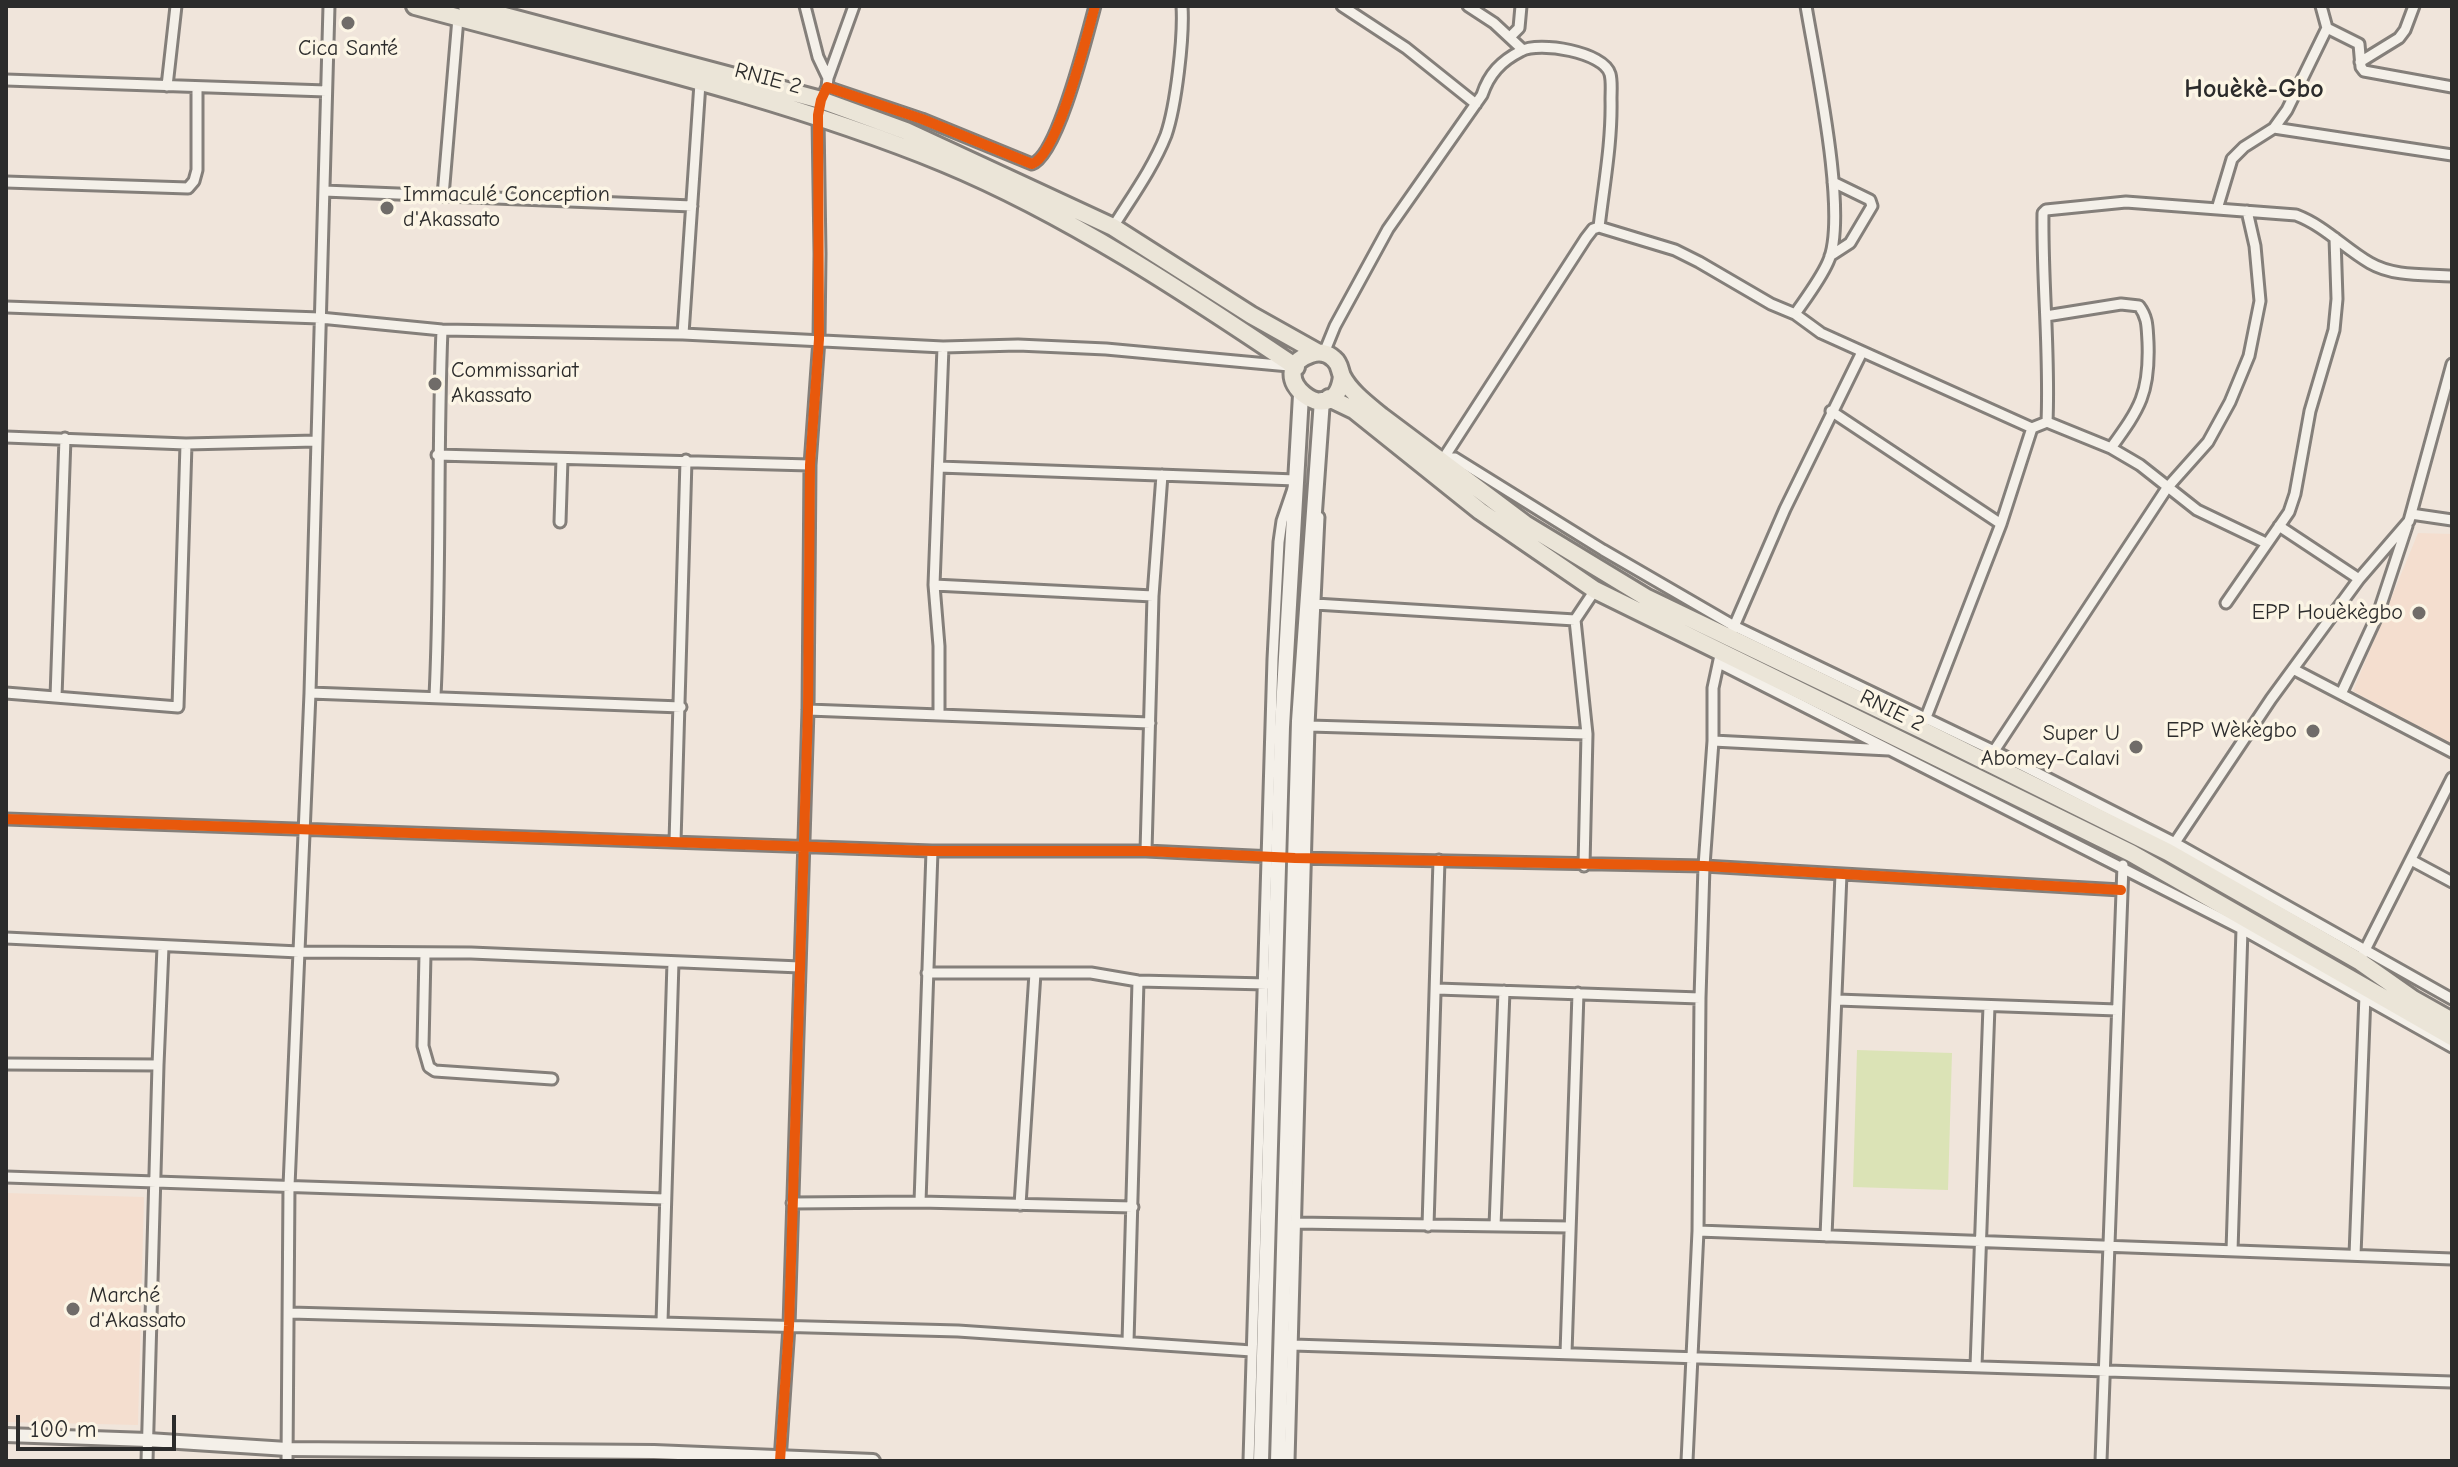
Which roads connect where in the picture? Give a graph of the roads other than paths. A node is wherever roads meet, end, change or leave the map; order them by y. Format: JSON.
{"nodes":[{"id":1,"x":176,"y":6,"type":"edge"},
{"id":2,"x":329,"y":6,"type":"edge"},
{"id":3,"x":415,"y":6,"type":"edge"},
{"id":4,"x":805,"y":6,"type":"edge"},
{"id":5,"x":854,"y":6,"type":"edge"},
{"id":6,"x":1095,"y":6,"type":"edge"},
{"id":7,"x":1182,"y":6,"type":"edge"},
{"id":8,"x":1342,"y":6,"type":"edge"},
{"id":9,"x":1468,"y":6,"type":"edge"},
{"id":10,"x":1521,"y":6,"type":"edge"},
{"id":11,"x":1806,"y":6,"type":"edge"},
{"id":12,"x":2321,"y":6,"type":"edge"},
{"id":13,"x":2414,"y":6,"type":"edge"},
{"id":14,"x":463,"y":12,"type":"edge"},
{"id":15,"x":2327,"y":28,"type":"junction"},
{"id":16,"x":1510,"y":37,"type":"junction"},
{"id":17,"x":1523,"y":50,"type":"junction"},
{"id":18,"x":2360,"y":62,"type":"junction"},
{"id":19,"x":6,"y":80,"type":"edge"},
{"id":20,"x":700,"y":83,"type":"junction"},
{"id":21,"x":167,"y":86,"type":"junction"},
{"id":22,"x":197,"y":87,"type":"junction"},
{"id":23,"x":2452,"y":87,"type":"edge"},
{"id":24,"x":326,"y":91,"type":"junction"},
{"id":25,"x":824,"y":95,"type":"junction"},
{"id":26,"x":1476,"y":104,"type":"junction"},
{"id":27,"x":2274,"y":128,"type":"junction"},
{"id":28,"x":2452,"y":155,"type":"edge"},
{"id":29,"x":6,"y":182,"type":"edge"},
{"id":30,"x":1833,"y":182,"type":"junction"},
{"id":31,"x":324,"y":191,"type":"junction"},
{"id":32,"x":443,"y":196,"type":"junction"},
{"id":33,"x":692,"y":206,"type":"junction"},
{"id":34,"x":2217,"y":209,"type":"junction"},
{"id":35,"x":2247,"y":211,"type":"junction"},
{"id":36,"x":1113,"y":227,"type":"junction"},
{"id":37,"x":1599,"y":227,"type":"junction"},
{"id":38,"x":2335,"y":238,"type":"junction"},
{"id":39,"x":1830,"y":256,"type":"junction"},
{"id":40,"x":2452,"y":276,"type":"edge"},
{"id":41,"x":6,"y":307,"type":"edge"},
{"id":42,"x":1795,"y":314,"type":"junction"},
{"id":43,"x":2046,"y":316,"type":"junction"},
{"id":44,"x":320,"y":318,"type":"junction"},
{"id":45,"x":442,"y":330,"type":"junction"},
{"id":46,"x":683,"y":334,"type":"junction"},
{"id":47,"x":819,"y":339,"type":"junction"},
{"id":48,"x":943,"y":347,"type":"junction"},
{"id":49,"x":1862,"y":352,"type":"junction"},
{"id":50,"x":1321,"y":353,"type":"junction"},
{"id":51,"x":2452,"y":364,"type":"edge"},
{"id":52,"x":1296,"y":367,"type":"junction"},
{"id":53,"x":1342,"y":376,"type":"junction"},
{"id":54,"x":1301,"y":395,"type":"junction"},
{"id":55,"x":1326,"y":399,"type":"junction"},
{"id":56,"x":1831,"y":411,"type":"junction"},
{"id":57,"x":2047,"y":422,"type":"junction"},
{"id":58,"x":2032,"y":428,"type":"junction"},
{"id":59,"x":6,"y":437,"type":"edge"},
{"id":60,"x":65,"y":438,"type":"junction"},
{"id":61,"x":316,"y":441,"type":"junction"},
{"id":62,"x":186,"y":444,"type":"junction"},
{"id":63,"x":2111,"y":448,"type":"junction"},
{"id":64,"x":437,"y":455,"type":"junction"},
{"id":65,"x":1441,"y":457,"type":"junction"},
{"id":66,"x":562,"y":459,"type":"junction"},
{"id":67,"x":686,"y":460,"type":"junction"},
{"id":68,"x":810,"y":465,"type":"junction"},
{"id":69,"x":939,"y":467,"type":"junction"},
{"id":70,"x":1162,"y":475,"type":"junction"},
{"id":71,"x":1296,"y":480,"type":"junction"},
{"id":72,"x":1315,"y":481,"type":"junction"},
{"id":73,"x":2167,"y":488,"type":"junction"},
{"id":74,"x":2410,"y":518,"type":"junction"},
{"id":75,"x":2452,"y":520,"type":"edge"},
{"id":76,"x":560,"y":522,"type":"dead end"},
{"id":77,"x":2001,"y":524,"type":"junction"},
{"id":78,"x":2279,"y":526,"type":"junction"},
{"id":79,"x":2266,"y":543,"type":"junction"},
{"id":80,"x":2359,"y":579,"type":"junction"},
{"id":81,"x":934,"y":585,"type":"junction"},
{"id":82,"x":1595,"y":590,"type":"junction"},
{"id":83,"x":1153,"y":596,"type":"junction"},
{"id":84,"x":2226,"y":603,"type":"dead end"},
{"id":85,"x":1315,"y":604,"type":"junction"},
{"id":86,"x":1575,"y":620,"type":"junction"},
{"id":87,"x":1726,"y":644,"type":"junction"},
{"id":88,"x":2293,"y":669,"type":"junction"},
{"id":89,"x":6,"y":693,"type":"edge"},
{"id":90,"x":310,"y":693,"type":"junction"},
{"id":91,"x":2341,"y":694,"type":"junction"},
{"id":92,"x":435,"y":696,"type":"junction"},
{"id":93,"x":56,"y":697,"type":"junction"},
{"id":94,"x":681,"y":707,"type":"junction"},
{"id":95,"x":808,"y":710,"type":"junction"},
{"id":96,"x":939,"y":713,"type":"junction"},
{"id":97,"x":1150,"y":723,"type":"junction"},
{"id":98,"x":1924,"y":724,"type":"junction"},
{"id":99,"x":1309,"y":726,"type":"junction"},
{"id":100,"x":1587,"y":734,"type":"junction"},
{"id":101,"x":1713,"y":741,"type":"junction"},
{"id":102,"x":1893,"y":750,"type":"junction"},
{"id":103,"x":1994,"y":751,"type":"junction"},
{"id":104,"x":2452,"y":752,"type":"edge"},
{"id":105,"x":2452,"y":778,"type":"edge"},
{"id":106,"x":6,"y":819,"type":"edge"},
{"id":107,"x":304,"y":829,"type":"junction"},
{"id":108,"x":675,"y":842,"type":"junction"},
{"id":109,"x":802,"y":847,"type":"junction"},
{"id":110,"x":2172,"y":848,"type":"junction"},
{"id":111,"x":932,"y":851,"type":"junction"},
{"id":112,"x":1146,"y":851,"type":"junction"},
{"id":113,"x":1274,"y":857,"type":"junction"},
{"id":114,"x":1300,"y":858,"type":"junction"},
{"id":115,"x":1439,"y":860,"type":"junction"},
{"id":116,"x":2126,"y":860,"type":"junction"},
{"id":117,"x":2411,"y":860,"type":"junction"},
{"id":118,"x":1584,"y":866,"type":"junction"},
{"id":119,"x":1704,"y":866,"type":"junction"},
{"id":120,"x":1841,"y":874,"type":"junction"},
{"id":121,"x":2452,"y":882,"type":"edge"},
{"id":122,"x":2121,"y":890,"type":"junction"},
{"id":123,"x":2242,"y":929,"type":"junction"},
{"id":124,"x":6,"y":938,"type":"edge"},
{"id":125,"x":163,"y":947,"type":"junction"},
{"id":126,"x":299,"y":952,"type":"junction"},
{"id":127,"x":425,"y":954,"type":"junction"},
{"id":128,"x":2362,"y":955,"type":"junction"},
{"id":129,"x":673,"y":962,"type":"junction"},
{"id":130,"x":800,"y":967,"type":"junction"},
{"id":131,"x":927,"y":973,"type":"junction"},
{"id":132,"x":1035,"y":973,"type":"junction"},
{"id":133,"x":1138,"y":981,"type":"junction"},
{"id":134,"x":1269,"y":984,"type":"junction"},
{"id":135,"x":1437,"y":989,"type":"junction"},
{"id":136,"x":1504,"y":991,"type":"junction"},
{"id":137,"x":1578,"y":993,"type":"junction"},
{"id":138,"x":2365,"y":994,"type":"junction"},
{"id":139,"x":1700,"y":998,"type":"junction"},
{"id":140,"x":2452,"y":999,"type":"edge"},
{"id":141,"x":1837,"y":1000,"type":"junction"},
{"id":142,"x":1989,"y":1006,"type":"junction"},
{"id":143,"x":2117,"y":1010,"type":"junction"},
{"id":144,"x":2452,"y":1021,"type":"edge"},
{"id":145,"x":2452,"y":1037,"type":"edge"},
{"id":146,"x":2452,"y":1047,"type":"edge"},
{"id":147,"x":6,"y":1064,"type":"edge"},
{"id":148,"x":158,"y":1065,"type":"junction"},
{"id":149,"x":552,"y":1079,"type":"dead end"},
{"id":150,"x":6,"y":1177,"type":"edge"},
{"id":151,"x":156,"y":1182,"type":"junction"},
{"id":152,"x":289,"y":1186,"type":"junction"},
{"id":153,"x":665,"y":1199,"type":"junction"},
{"id":154,"x":920,"y":1202,"type":"junction"},
{"id":155,"x":792,"y":1203,"type":"junction"},
{"id":156,"x":1020,"y":1205,"type":"junction"},
{"id":157,"x":1133,"y":1207,"type":"junction"},
{"id":158,"x":1295,"y":1223,"type":"junction"},
{"id":159,"x":1428,"y":1226,"type":"junction"},
{"id":160,"x":1495,"y":1226,"type":"junction"},
{"id":161,"x":1570,"y":1227,"type":"junction"},
{"id":162,"x":1698,"y":1231,"type":"junction"},
{"id":163,"x":1826,"y":1236,"type":"junction"},
{"id":164,"x":1981,"y":1243,"type":"junction"},
{"id":165,"x":2109,"y":1248,"type":"junction"},
{"id":166,"x":2232,"y":1251,"type":"junction"},
{"id":167,"x":2355,"y":1255,"type":"junction"},
{"id":168,"x":2452,"y":1259,"type":"edge"},
{"id":169,"x":290,"y":1313,"type":"junction"},
{"id":170,"x":662,"y":1322,"type":"junction"},
{"id":171,"x":789,"y":1326,"type":"junction"},
{"id":172,"x":1128,"y":1342,"type":"junction"},
{"id":173,"x":1293,"y":1345,"type":"junction"},
{"id":174,"x":1252,"y":1351,"type":"junction"},
{"id":175,"x":1566,"y":1353,"type":"junction"},
{"id":176,"x":1692,"y":1357,"type":"junction"},
{"id":177,"x":1976,"y":1366,"type":"junction"},
{"id":178,"x":2105,"y":1369,"type":"junction"},
{"id":179,"x":2452,"y":1382,"type":"edge"},
{"id":180,"x":6,"y":1435,"type":"edge"},
{"id":181,"x":148,"y":1440,"type":"junction"},
{"id":182,"x":287,"y":1455,"type":"edge"},
{"id":183,"x":446,"y":1455,"type":"edge"},
{"id":184,"x":501,"y":1456,"type":"edge"},
{"id":185,"x":654,"y":1457,"type":"edge"},
{"id":186,"x":780,"y":1459,"type":"edge"},
{"id":187,"x":147,"y":1461,"type":"edge"},
{"id":188,"x":873,"y":1461,"type":"edge"},
{"id":189,"x":1249,"y":1461,"type":"edge"},
{"id":190,"x":1261,"y":1461,"type":"edge"},
{"id":191,"x":1278,"y":1461,"type":"edge"},
{"id":192,"x":1289,"y":1461,"type":"edge"},
{"id":193,"x":1687,"y":1461,"type":"edge"},
{"id":194,"x":2101,"y":1461,"type":"edge"}],
"edges":[{"from":1,"to":21,"type":"street"},
{"from":2,"to":24,"type":"street"},
{"from":3,"to":14,"type":"highway","name":"RNIE 2","number":"RNIE 2"},
{"from":4,"to":25,"type":"street"},
{"from":5,"to":25,"type":"street"},
{"from":6,"to":25,"type":"street"},
{"from":7,"to":36,"type":"street"},
{"from":8,"to":26,"type":"street"},
{"from":9,"to":16,"type":"street"},
{"from":10,"to":16,"type":"street"},
{"from":11,"to":30,"type":"street"},
{"from":12,"to":15,"type":"street"},
{"from":13,"to":18,"type":"street"},
{"from":14,"to":20,"type":"highway","name":"RNIE 2","number":"RNIE 2"},
{"from":14,"to":25,"type":"highway","name":"RNIE 2","number":"RNIE 2"},
{"from":14,"to":32,"type":"street"},
{"from":15,"to":18,"type":"street"},
{"from":15,"to":27,"type":"street"},
{"from":16,"to":17,"type":"street"},
{"from":17,"to":26,"type":"street"},
{"from":17,"to":37,"type":"street"},
{"from":18,"to":23,"type":"street"},
{"from":19,"to":21,"type":"street"},
{"from":20,"to":25,"type":"highway","name":"RNIE 2","number":"RNIE 2"},
{"from":20,"to":33,"type":"street"},
{"from":21,"to":22,"type":"street"},
{"from":22,"to":24,"type":"street"},
{"from":22,"to":29,"type":"street"},
{"from":24,"to":31,"type":"street"},
{"from":25,"to":36,"type":"highway","name":"RNIE 2","number":"RNIE 2"},
{"from":25,"to":47,"type":"street"},
{"from":25,"to":52,"type":"highway","name":"RNIE 2","number":"RNIE 2"},
{"from":26,"to":50,"type":"street"},
{"from":27,"to":28,"type":"street"},
{"from":27,"to":34,"type":"street"},
{"from":30,"to":39,"type":"street"},
{"from":30,"to":39,"type":"street"},
{"from":31,"to":32,"type":"street"},
{"from":31,"to":44,"type":"street"},
{"from":32,"to":33,"type":"street"},
{"from":33,"to":46,"type":"street"},
{"from":34,"to":35,"type":"street"},
{"from":34,"to":43,"type":"street"},
{"from":35,"to":38,"type":"street"},
{"from":35,"to":73,"type":"street"},
{"from":36,"to":50,"type":"highway","name":"RNIE 2","number":"RNIE 2"},
{"from":37,"to":42,"type":"street"},
{"from":37,"to":65,"type":"street"},
{"from":38,"to":40,"type":"street"},
{"from":38,"to":78,"type":"street"},
{"from":39,"to":42,"type":"street"},
{"from":41,"to":44,"type":"street"},
{"from":42,"to":49,"type":"street"},
{"from":43,"to":57,"type":"street"},
{"from":43,"to":63,"type":"street"},
{"from":44,"to":45,"type":"street"},
{"from":44,"to":61,"type":"street"},
{"from":45,"to":46,"type":"street"},
{"from":45,"to":64,"type":"street"},
{"from":46,"to":47,"type":"street"},
{"from":47,"to":48,"type":"street"},
{"from":47,"to":68,"type":"street"},
{"from":48,"to":52,"type":"street"},
{"from":48,"to":69,"type":"street"},
{"from":49,"to":56,"type":"street"},
{"from":49,"to":58,"type":"street"},
{"from":50,"to":52,"type":"highway"},
{"from":50,"to":53,"type":"highway","name":"RNIE 2","number":"RNIE 2"},
{"from":51,"to":74,"type":"street"},
{"from":52,"to":54,"type":"highway"},
{"from":53,"to":55,"type":"highway"},
{"from":53,"to":65,"type":"highway","name":"RNIE 2","number":"RNIE 2"},
{"from":54,"to":55,"type":"highway","name":"RNIE 2","number":"RNIE 2"},
{"from":54,"to":71,"type":"main road"},
{"from":55,"to":72,"type":"main road"},
{"from":55,"to":82,"type":"highway","name":"RNIE 2","number":"RNIE 2"},
{"from":56,"to":77,"type":"street"},
{"from":56,"to":87,"type":"street"},
{"from":57,"to":58,"type":"street"},
{"from":57,"to":63,"type":"street"},
{"from":58,"to":77,"type":"street"},
{"from":59,"to":60,"type":"street"},
{"from":60,"to":62,"type":"street"},
{"from":60,"to":93,"type":"street"},
{"from":61,"to":62,"type":"street"},
{"from":61,"to":90,"type":"street"},
{"from":62,"to":93,"type":"street"},
{"from":63,"to":73,"type":"street"},
{"from":64,"to":66,"type":"street"},
{"from":64,"to":92,"type":"street"},
{"from":65,"to":87,"type":"highway","name":"RNIE 2","number":"RNIE 2"},
{"from":66,"to":67,"type":"street"},
{"from":66,"to":76,"type":"street"},
{"from":67,"to":68,"type":"street"},
{"from":67,"to":94,"type":"street"},
{"from":68,"to":95,"type":"street"},
{"from":69,"to":70,"type":"street"},
{"from":69,"to":81,"type":"street"},
{"from":70,"to":71,"type":"street"},
{"from":70,"to":83,"type":"street"},
{"from":71,"to":113,"type":"main road"},
{"from":72,"to":85,"type":"street"},
{"from":72,"to":114,"type":"main road"},
{"from":73,"to":79,"type":"street"},
{"from":73,"to":103,"type":"street"},
{"from":74,"to":75,"type":"street"},
{"from":74,"to":80,"type":"street"},
{"from":74,"to":91,"type":"street"},
{"from":77,"to":98,"type":"street"},
{"from":78,"to":79,"type":"street"},
{"from":78,"to":80,"type":"street"},
{"from":79,"to":84,"type":"street"},
{"from":80,"to":88,"type":"street"},
{"from":81,"to":83,"type":"street"},
{"from":81,"to":96,"type":"street"},
{"from":82,"to":86,"type":"street"},
{"from":82,"to":87,"type":"highway","name":"RNIE 2","number":"RNIE 2"},
{"from":83,"to":97,"type":"street"},
{"from":85,"to":86,"type":"street"},
{"from":85,"to":99,"type":"street"},
{"from":86,"to":100,"type":"street"},
{"from":87,"to":98,"type":"highway","name":"RNIE 2","number":"RNIE 2"},
{"from":87,"to":101,"type":"street"},
{"from":87,"to":102,"type":"street"},
{"from":87,"to":116,"type":"highway","name":"RNIE 2","number":"RNIE 2"},
{"from":88,"to":91,"type":"street"},
{"from":88,"to":110,"type":"street"},
{"from":89,"to":93,"type":"street"},
{"from":90,"to":92,"type":"street"},
{"from":90,"to":107,"type":"street"},
{"from":91,"to":104,"type":"street"},
{"from":92,"to":94,"type":"street"},
{"from":94,"to":108,"type":"street"},
{"from":95,"to":96,"type":"street"},
{"from":95,"to":109,"type":"street"},
{"from":96,"to":97,"type":"street"},
{"from":97,"to":112,"type":"street"},
{"from":98,"to":103,"type":"street"},
{"from":98,"to":110,"type":"highway","name":"RNIE 2","number":"RNIE 2"},
{"from":99,"to":100,"type":"street"},
{"from":99,"to":114,"type":"street"},
{"from":100,"to":118,"type":"street"},
{"from":101,"to":102,"type":"street"},
{"from":101,"to":119,"type":"street"},
{"from":102,"to":116,"type":"street"},
{"from":103,"to":110,"type":"street"},
{"from":105,"to":117,"type":"street"},
{"from":106,"to":107,"type":"street"},
{"from":107,"to":108,"type":"street"},
{"from":107,"to":126,"type":"street"},
{"from":108,"to":109,"type":"street"},
{"from":109,"to":111,"type":"street"},
{"from":109,"to":130,"type":"street"},
{"from":110,"to":128,"type":"highway","name":"RNIE 2","number":"RNIE 2"},
{"from":111,"to":112,"type":"street"},
{"from":111,"to":131,"type":"street"},
{"from":112,"to":113,"type":"street"},
{"from":113,"to":114,"type":"street"},
{"from":113,"to":134,"type":"main road"},
{"from":114,"to":115,"type":"street"},
{"from":114,"to":158,"type":"street"},
{"from":114,"to":191,"type":"main road"},
{"from":115,"to":118,"type":"street"},
{"from":115,"to":135,"type":"street"},
{"from":116,"to":122,"type":"street"},
{"from":116,"to":123,"type":"street"},
{"from":116,"to":138,"type":"highway","name":"RNIE 2","number":"RNIE 2"},
{"from":117,"to":121,"type":"street"},
{"from":117,"to":128,"type":"street"},
{"from":118,"to":119,"type":"street"},
{"from":119,"to":120,"type":"street"},
{"from":119,"to":139,"type":"street"},
{"from":120,"to":122,"type":"street"},
{"from":120,"to":141,"type":"street"},
{"from":122,"to":143,"type":"street"},
{"from":123,"to":138,"type":"street"},
{"from":123,"to":166,"type":"street"},
{"from":124,"to":125,"type":"street"},
{"from":125,"to":126,"type":"street"},
{"from":125,"to":148,"type":"street"},
{"from":126,"to":127,"type":"street"},
{"from":126,"to":152,"type":"street"},
{"from":127,"to":129,"type":"street"},
{"from":127,"to":149,"type":"street"},
{"from":128,"to":140,"type":"street"},
{"from":128,"to":144,"type":"highway","name":"RNIE 2","number":"RNIE 2"},
{"from":129,"to":130,"type":"street"},
{"from":129,"to":153,"type":"street"},
{"from":130,"to":155,"type":"street"},
{"from":131,"to":132,"type":"street"},
{"from":131,"to":154,"type":"street"},
{"from":132,"to":133,"type":"street"},
{"from":132,"to":156,"type":"street"},
{"from":133,"to":134,"type":"street"},
{"from":133,"to":157,"type":"street"},
{"from":134,"to":174,"type":"street"},
{"from":134,"to":190,"type":"main road"},
{"from":135,"to":136,"type":"street"},
{"from":135,"to":159,"type":"street"},
{"from":136,"to":137,"type":"street"},
{"from":136,"to":160,"type":"street"},
{"from":137,"to":139,"type":"street"},
{"from":137,"to":161,"type":"street"},
{"from":138,"to":145,"type":"highway","name":"RNIE 2","number":"RNIE 2"},
{"from":138,"to":146,"type":"street"},
{"from":138,"to":167,"type":"street"},
{"from":139,"to":162,"type":"street"},
{"from":141,"to":142,"type":"street"},
{"from":141,"to":163,"type":"street"},
{"from":142,"to":143,"type":"street"},
{"from":142,"to":164,"type":"street"},
{"from":143,"to":165,"type":"street"},
{"from":147,"to":148,"type":"street"},
{"from":148,"to":151,"type":"street"},
{"from":150,"to":151,"type":"street"},
{"from":151,"to":152,"type":"street"},
{"from":151,"to":181,"type":"street"},
{"from":152,"to":153,"type":"street"},
{"from":152,"to":169,"type":"street"},
{"from":153,"to":170,"type":"street"},
{"from":154,"to":155,"type":"street"},
{"from":154,"to":156,"type":"street"},
{"from":155,"to":171,"type":"street"},
{"from":156,"to":157,"type":"street"},
{"from":157,"to":172,"type":"street"},
{"from":158,"to":159,"type":"street"},
{"from":158,"to":173,"type":"street"},
{"from":159,"to":160,"type":"street"},
{"from":160,"to":161,"type":"street"},
{"from":161,"to":175,"type":"street"},
{"from":162,"to":163,"type":"street"},
{"from":162,"to":176,"type":"street"},
{"from":163,"to":164,"type":"street"},
{"from":164,"to":165,"type":"street"},
{"from":164,"to":177,"type":"street"},
{"from":165,"to":166,"type":"street"},
{"from":165,"to":178,"type":"street"},
{"from":166,"to":167,"type":"street"},
{"from":167,"to":168,"type":"street"},
{"from":169,"to":170,"type":"street"},
{"from":169,"to":182,"type":"street"},
{"from":170,"to":171,"type":"street"},
{"from":171,"to":172,"type":"street"},
{"from":171,"to":186,"type":"street"},
{"from":172,"to":174,"type":"street"},
{"from":173,"to":175,"type":"street"},
{"from":173,"to":192,"type":"street"},
{"from":174,"to":189,"type":"street"},
{"from":175,"to":176,"type":"street"},
{"from":176,"to":177,"type":"street"},
{"from":176,"to":193,"type":"street"},
{"from":177,"to":178,"type":"street"},
{"from":178,"to":179,"type":"street"},
{"from":178,"to":194,"type":"street"},
{"from":180,"to":181,"type":"street"},
{"from":181,"to":182,"type":"street"},
{"from":181,"to":187,"type":"street"},
{"from":182,"to":183,"type":"street"},
{"from":183,"to":184,"type":"street"},
{"from":184,"to":185,"type":"street"},
{"from":185,"to":186,"type":"street"},
{"from":186,"to":188,"type":"street"}]}
